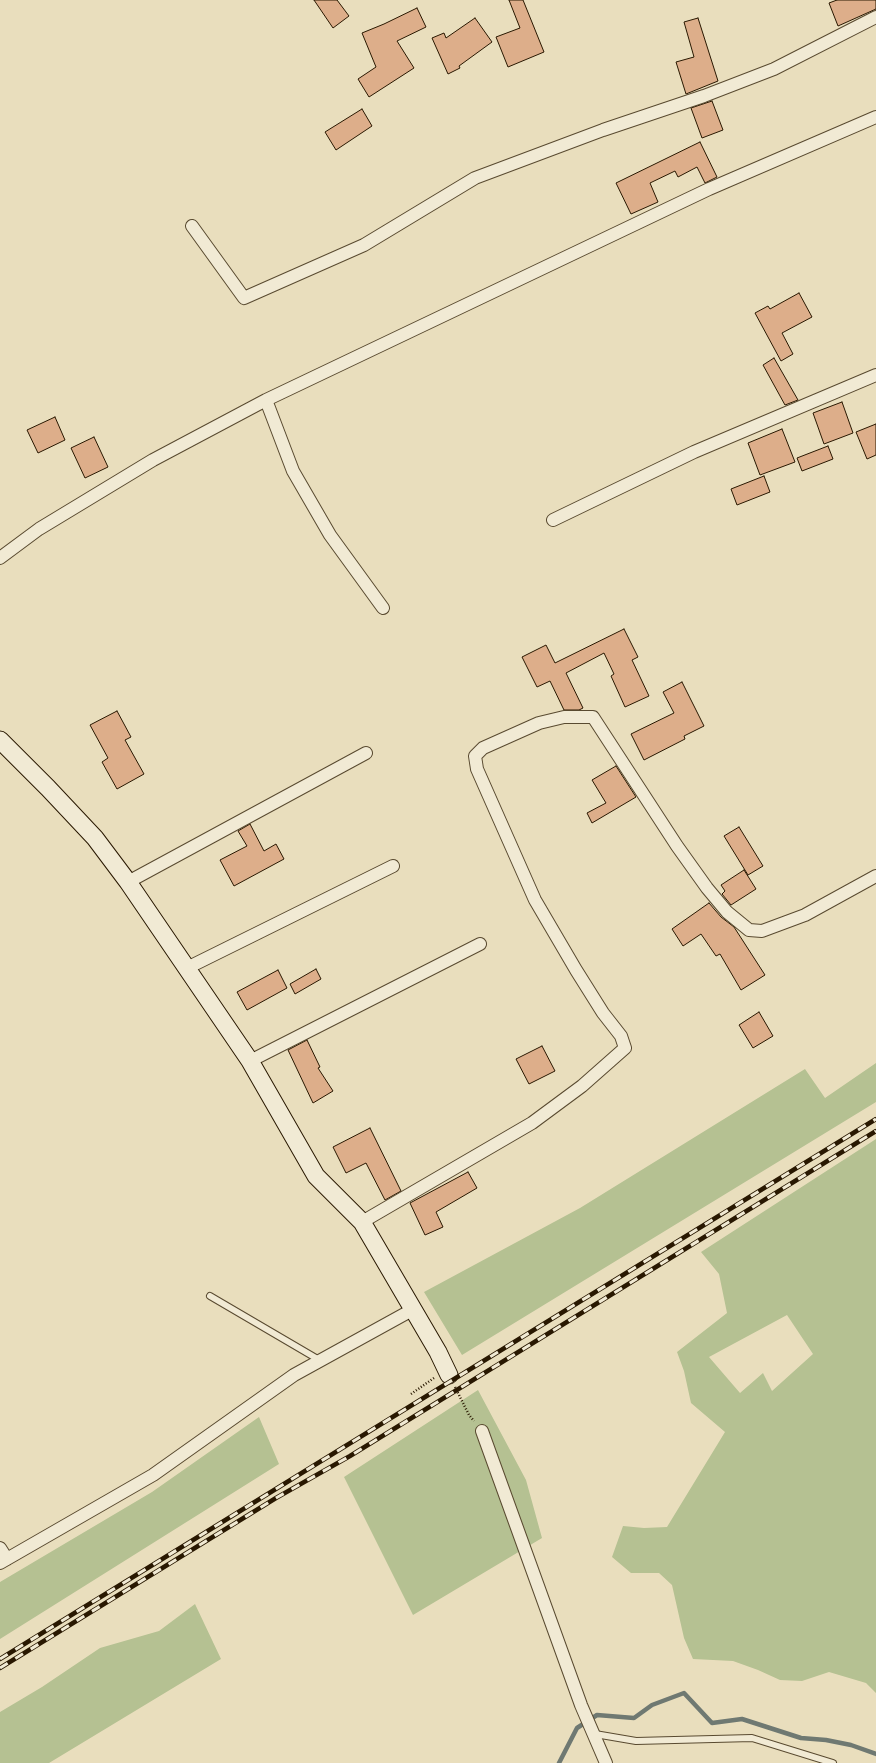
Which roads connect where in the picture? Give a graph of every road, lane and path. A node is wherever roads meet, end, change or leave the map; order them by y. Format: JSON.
{"nodes":[{"id":1,"x":876,"y":17,"type":"edge"},
{"id":2,"x":876,"y":117,"type":"edge"},
{"id":3,"x":192,"y":226,"type":"dead end"},
{"id":4,"x":876,"y":375,"type":"edge"},
{"id":5,"x":266,"y":400,"type":"junction"},
{"id":6,"x":553,"y":520,"type":"dead end"},
{"id":7,"x":0,"y":558,"type":"edge"},
{"id":8,"x":383,"y":608,"type":"dead end"},
{"id":9,"x":0,"y":740,"type":"edge"},
{"id":10,"x":366,"y":752,"type":"dead end"},
{"id":11,"x":393,"y":866,"type":"dead end"},
{"id":12,"x":876,"y":876,"type":"edge"},
{"id":13,"x":128,"y":882,"type":"junction"},
{"id":14,"x":480,"y":944,"type":"dead end"},
{"id":15,"x":187,"y":968,"type":"junction"},
{"id":16,"x":250,"y":1061,"type":"junction"},
{"id":17,"x":362,"y":1222,"type":"junction"},
{"id":18,"x":210,"y":1296,"type":"dead end"},
{"id":19,"x":412,"y":1310,"type":"junction"},
{"id":20,"x":320,"y":1361,"type":"junction"},
{"id":21,"x":449,"y":1375,"type":"dead end"},
{"id":22,"x":419,"y":1388,"type":"dead end"},
{"id":23,"x":410,"y":1394,"type":"dead end"},
{"id":24,"x":460,"y":1396,"type":"dead end"},
{"id":25,"x":482,"y":1431,"type":"joint"},
{"id":26,"x":0,"y":1548,"type":"edge"},
{"id":27,"x":4,"y":1561,"type":"edge"},
{"id":28,"x":595,"y":1734,"type":"junction"},
{"id":29,"x":602,"y":1761,"type":"edge"},
{"id":30,"x":833,"y":1763,"type":"edge"}],
"edges":[{"from":1,"to":3,"type":"street"},
{"from":2,"to":5,"type":"street"},
{"from":4,"to":6,"type":"street"},
{"from":5,"to":7,"type":"street"},
{"from":5,"to":8,"type":"street"},
{"from":9,"to":13,"type":"street"},
{"from":10,"to":13,"type":"street"},
{"from":11,"to":15,"type":"street"},
{"from":12,"to":17,"type":"street"},
{"from":13,"to":15,"type":"street"},
{"from":14,"to":16,"type":"street"},
{"from":15,"to":16,"type":"street"},
{"from":16,"to":17,"type":"street"},
{"from":17,"to":19,"type":"street"},
{"from":18,"to":20,"type":"lane"},
{"from":19,"to":20,"type":"street"},
{"from":19,"to":21,"type":"street"},
{"from":20,"to":27,"type":"street"},
{"from":22,"to":23,"type":"path"},
{"from":24,"to":25,"type":"path"},
{"from":25,"to":28,"type":"street"},
{"from":26,"to":27,"type":"street"},
{"from":28,"to":29,"type":"street"},
{"from":28,"to":30,"type":"lane"}]}
